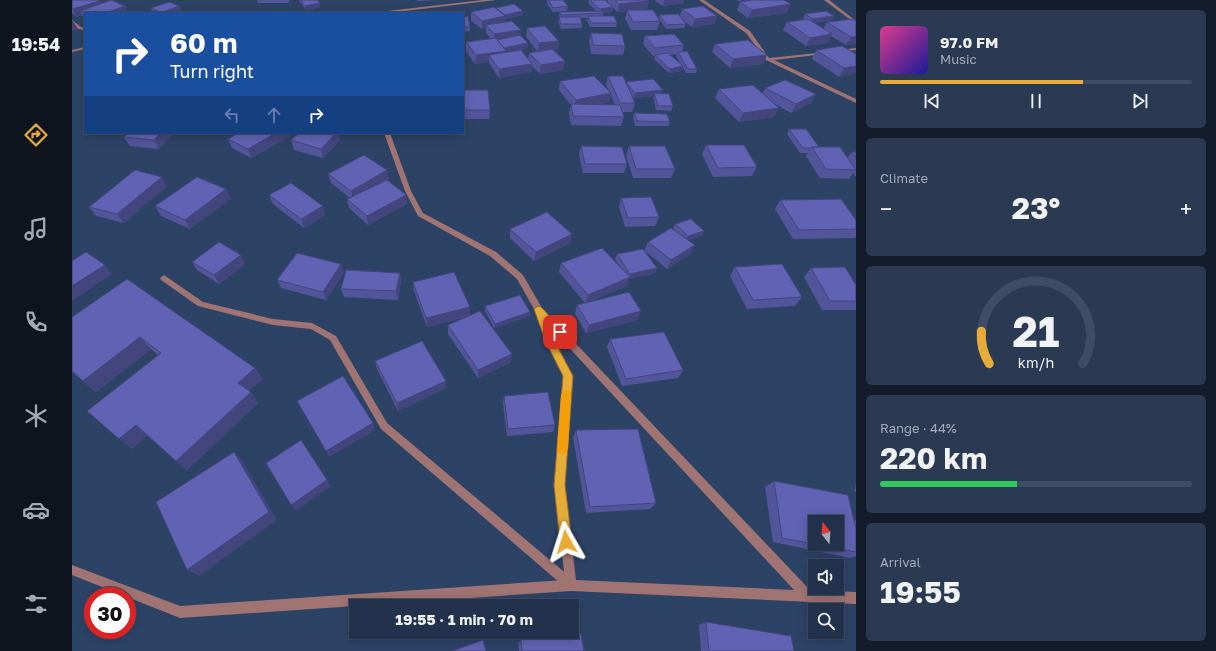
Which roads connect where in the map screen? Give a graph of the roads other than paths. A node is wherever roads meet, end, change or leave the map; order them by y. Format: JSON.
{"nodes":[{"id":1,"x":494,"y":0,"type":"edge"},
{"id":2,"x":701,"y":0,"type":"edge"},
{"id":3,"x":826,"y":0,"type":"edge"},
{"id":4,"x":387,"y":12,"type":"edge"},
{"id":5,"x":72,"y":21,"type":"edge"},
{"id":6,"x":856,"y":23,"type":"edge"},
{"id":7,"x":84,"y":29,"type":"edge"},
{"id":8,"x":84,"y":48,"type":"edge"},
{"id":9,"x":856,"y":49,"type":"edge"},
{"id":10,"x":72,"y":51,"type":"edge"},
{"id":11,"x":768,"y":59,"type":"junction"},
{"id":12,"x":856,"y":101,"type":"edge"},
{"id":13,"x":387,"y":134,"type":"edge"},
{"id":14,"x":164,"y":278,"type":"dead end"},
{"id":15,"x":538,"y":309,"type":"junction"},
{"id":16,"x":72,"y":570,"type":"edge"},
{"id":17,"x":571,"y":585,"type":"junction"},
{"id":18,"x":808,"y":596,"type":"junction"},
{"id":19,"x":856,"y":598,"type":"edge"}],
"edges":[{"from":1,"to":4,"type":"street"},
{"from":2,"to":11,"type":"street"},
{"from":3,"to":6,"type":"street"},
{"from":5,"to":7,"type":"street"},
{"from":8,"to":10,"type":"street"},
{"from":9,"to":11,"type":"street"},
{"from":11,"to":12,"type":"street"},
{"from":13,"to":15,"type":"street"},
{"from":14,"to":17,"type":"street"},
{"from":15,"to":17,"type":"street"},
{"from":15,"to":18,"type":"street"},
{"from":16,"to":17,"type":"street"},
{"from":17,"to":18,"type":"street"},
{"from":18,"to":19,"type":"street"}]}
